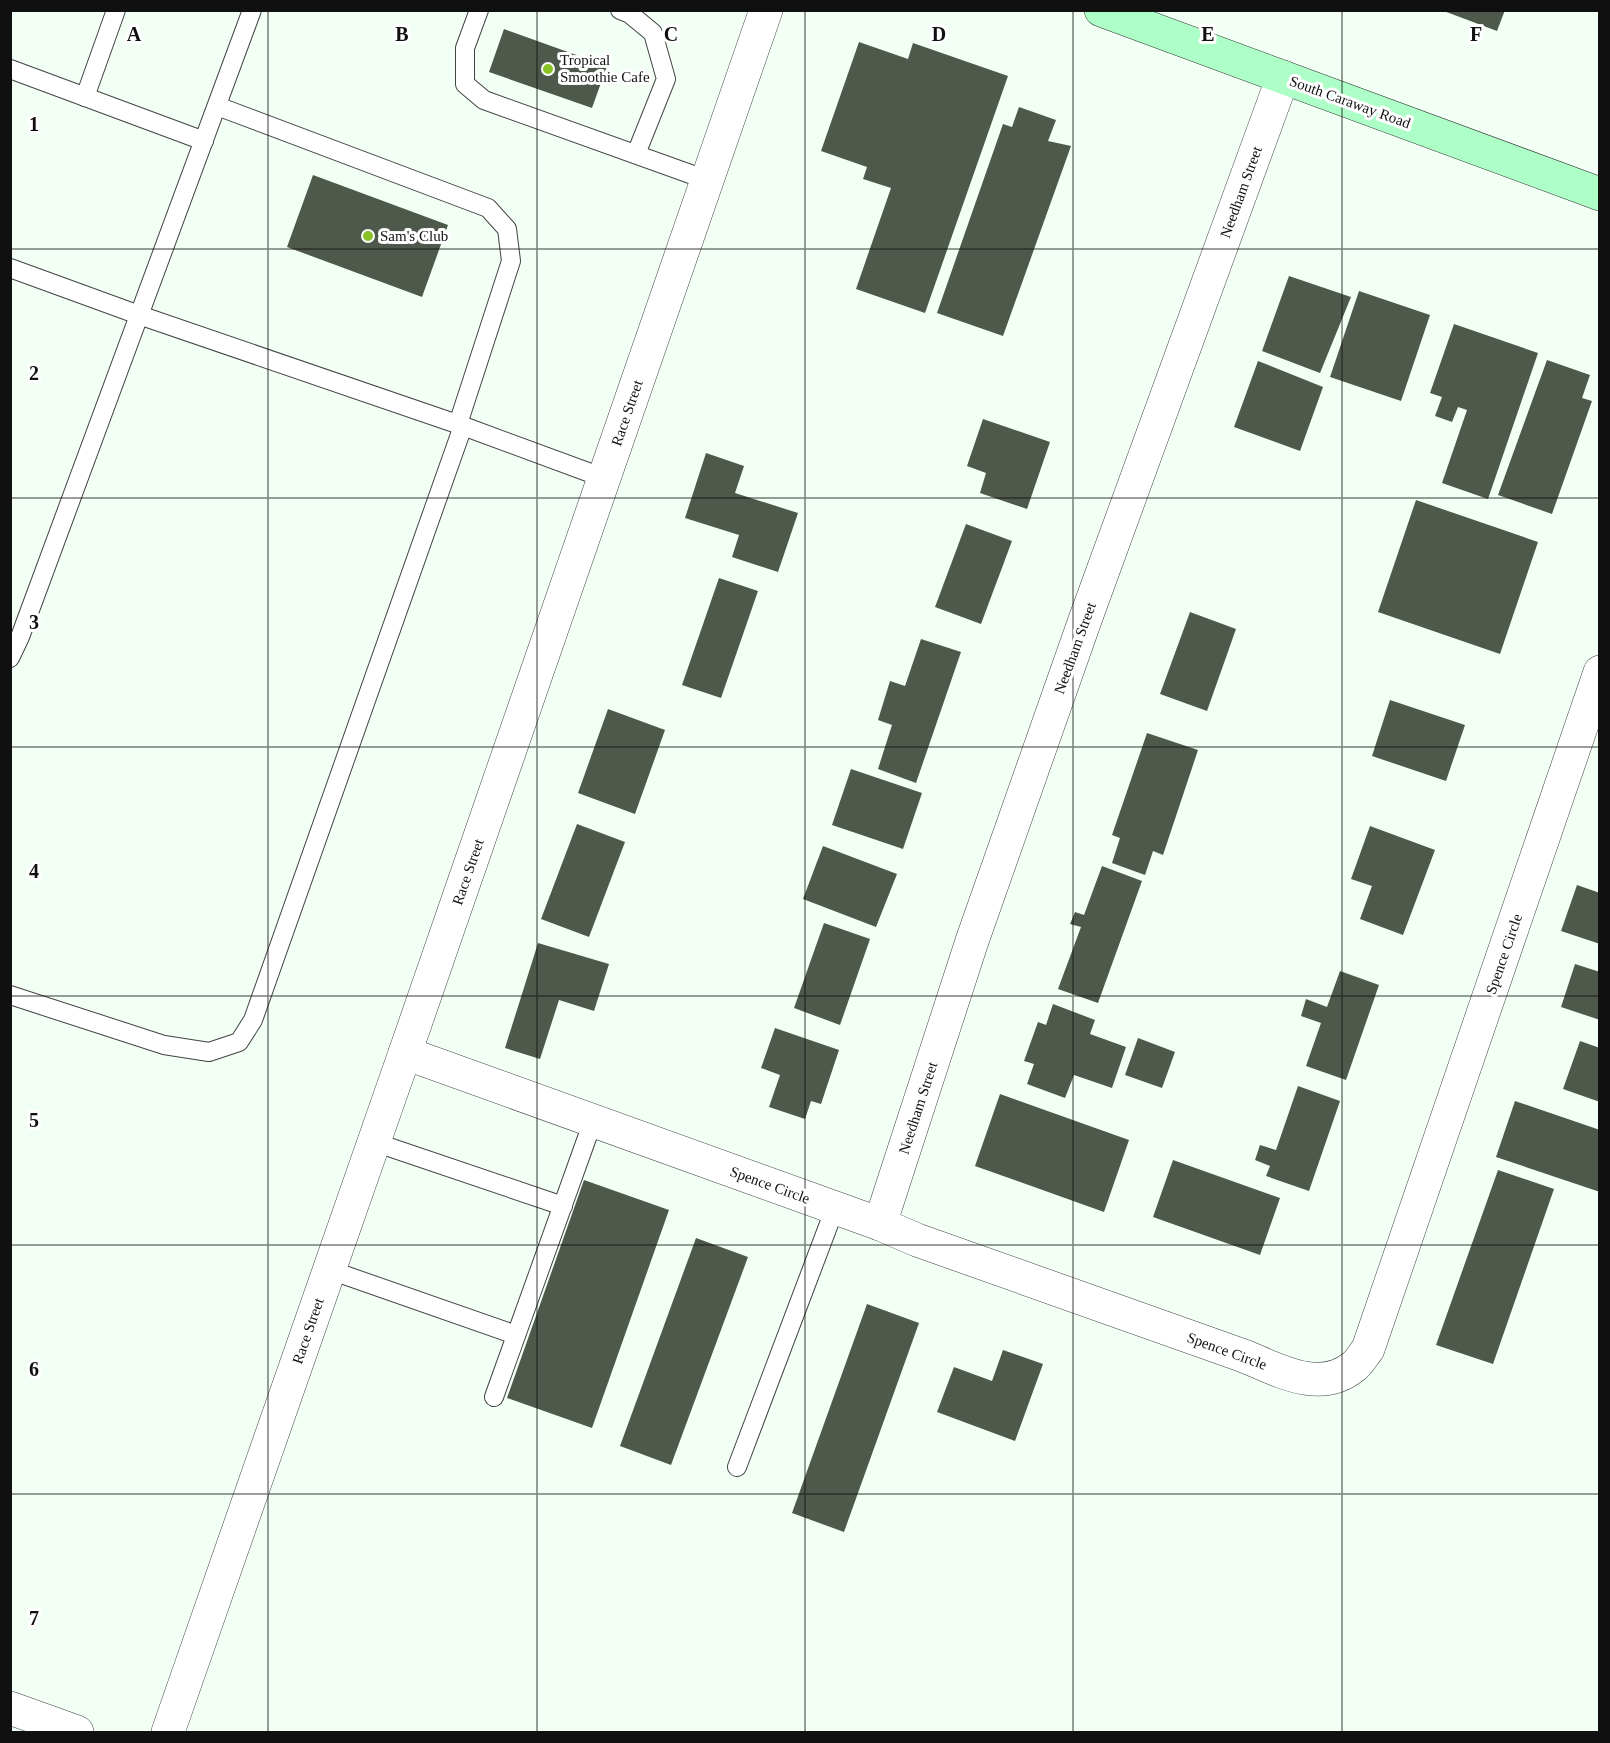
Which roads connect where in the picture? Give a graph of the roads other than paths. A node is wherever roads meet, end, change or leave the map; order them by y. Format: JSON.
{"nodes":[{"id":1,"x":116,"y":10,"type":"edge"},
{"id":2,"x":252,"y":10,"type":"edge"},
{"id":3,"x":479,"y":10,"type":"edge"},
{"id":4,"x":620,"y":10,"type":"edge"},
{"id":5,"x":766,"y":10,"type":"edge"},
{"id":6,"x":1101,"y":10,"type":"edge"},
{"id":7,"x":10,"y":69,"type":"edge"},
{"id":8,"x":1283,"y":77,"type":"junction"},
{"id":9,"x":85,"y":97,"type":"junction"},
{"id":10,"x":217,"y":106,"type":"junction"},
{"id":11,"x":204,"y":141,"type":"junction"},
{"id":12,"x":636,"y":154,"type":"junction"},
{"id":13,"x":707,"y":180,"type":"junction"},
{"id":14,"x":1598,"y":190,"type":"edge"},
{"id":15,"x":10,"y":268,"type":"edge"},
{"id":16,"x":140,"y":315,"type":"junction"},
{"id":17,"x":461,"y":425,"type":"junction"},
{"id":18,"x":604,"y":478,"type":"junction"},
{"id":19,"x":10,"y":658,"type":"edge"},
{"id":20,"x":1599,"y":672,"type":"edge"},
{"id":21,"x":10,"y":995,"type":"edge"},
{"id":22,"x":405,"y":1053,"type":"junction"},
{"id":23,"x":593,"y":1121,"type":"junction"},
{"id":24,"x":374,"y":1142,"type":"junction"},
{"id":25,"x":563,"y":1206,"type":"junction"},
{"id":26,"x":835,"y":1208,"type":"junction"},
{"id":27,"x":880,"y":1224,"type":"junction"},
{"id":28,"x":330,"y":1270,"type":"junction"},
{"id":29,"x":516,"y":1335,"type":"junction"},
{"id":30,"x":494,"y":1397,"type":"dead end"},
{"id":31,"x":737,"y":1467,"type":"dead end"},
{"id":32,"x":10,"y":1708,"type":"edge"},
{"id":33,"x":77,"y":1732,"type":"edge"},
{"id":34,"x":168,"y":1732,"type":"edge"}],
"edges":[{"from":1,"to":9,"type":"lane"},
{"from":2,"to":10,"type":"lane"},
{"from":3,"to":12,"type":"lane"},
{"from":4,"to":12,"type":"lane"},
{"from":5,"to":13,"type":"street","name":"Race Street"},
{"from":6,"to":8,"type":"main road","name":"South Caraway Road"},
{"from":7,"to":9,"type":"lane"},
{"from":8,"to":14,"type":"main road","name":"South Caraway Road"},
{"from":8,"to":27,"type":"street","name":"Needham Street"},
{"from":9,"to":11,"type":"lane"},
{"from":10,"to":11,"type":"lane"},
{"from":10,"to":17,"type":"lane"},
{"from":11,"to":16,"type":"lane"},
{"from":12,"to":13,"type":"lane"},
{"from":13,"to":18,"type":"street","name":"Race Street"},
{"from":15,"to":16,"type":"lane"},
{"from":16,"to":17,"type":"lane"},
{"from":16,"to":19,"type":"lane"},
{"from":17,"to":18,"type":"lane"},
{"from":17,"to":21,"type":"lane"},
{"from":18,"to":22,"type":"street","name":"Race Street"},
{"from":20,"to":27,"type":"street","name":"Spence Circle"},
{"from":22,"to":23,"type":"street","name":"Spence Circle"},
{"from":22,"to":24,"type":"street","name":"Race Street"},
{"from":23,"to":25,"type":"lane"},
{"from":23,"to":26,"type":"street","name":"Spence Circle"},
{"from":24,"to":25,"type":"lane"},
{"from":24,"to":28,"type":"street","name":"Race Street"},
{"from":25,"to":29,"type":"lane"},
{"from":26,"to":27,"type":"street","name":"Spence Circle"},
{"from":26,"to":31,"type":"lane"},
{"from":28,"to":29,"type":"lane"},
{"from":28,"to":34,"type":"street","name":"Race Street"},
{"from":29,"to":30,"type":"lane"},
{"from":32,"to":33,"type":"street"}]}
